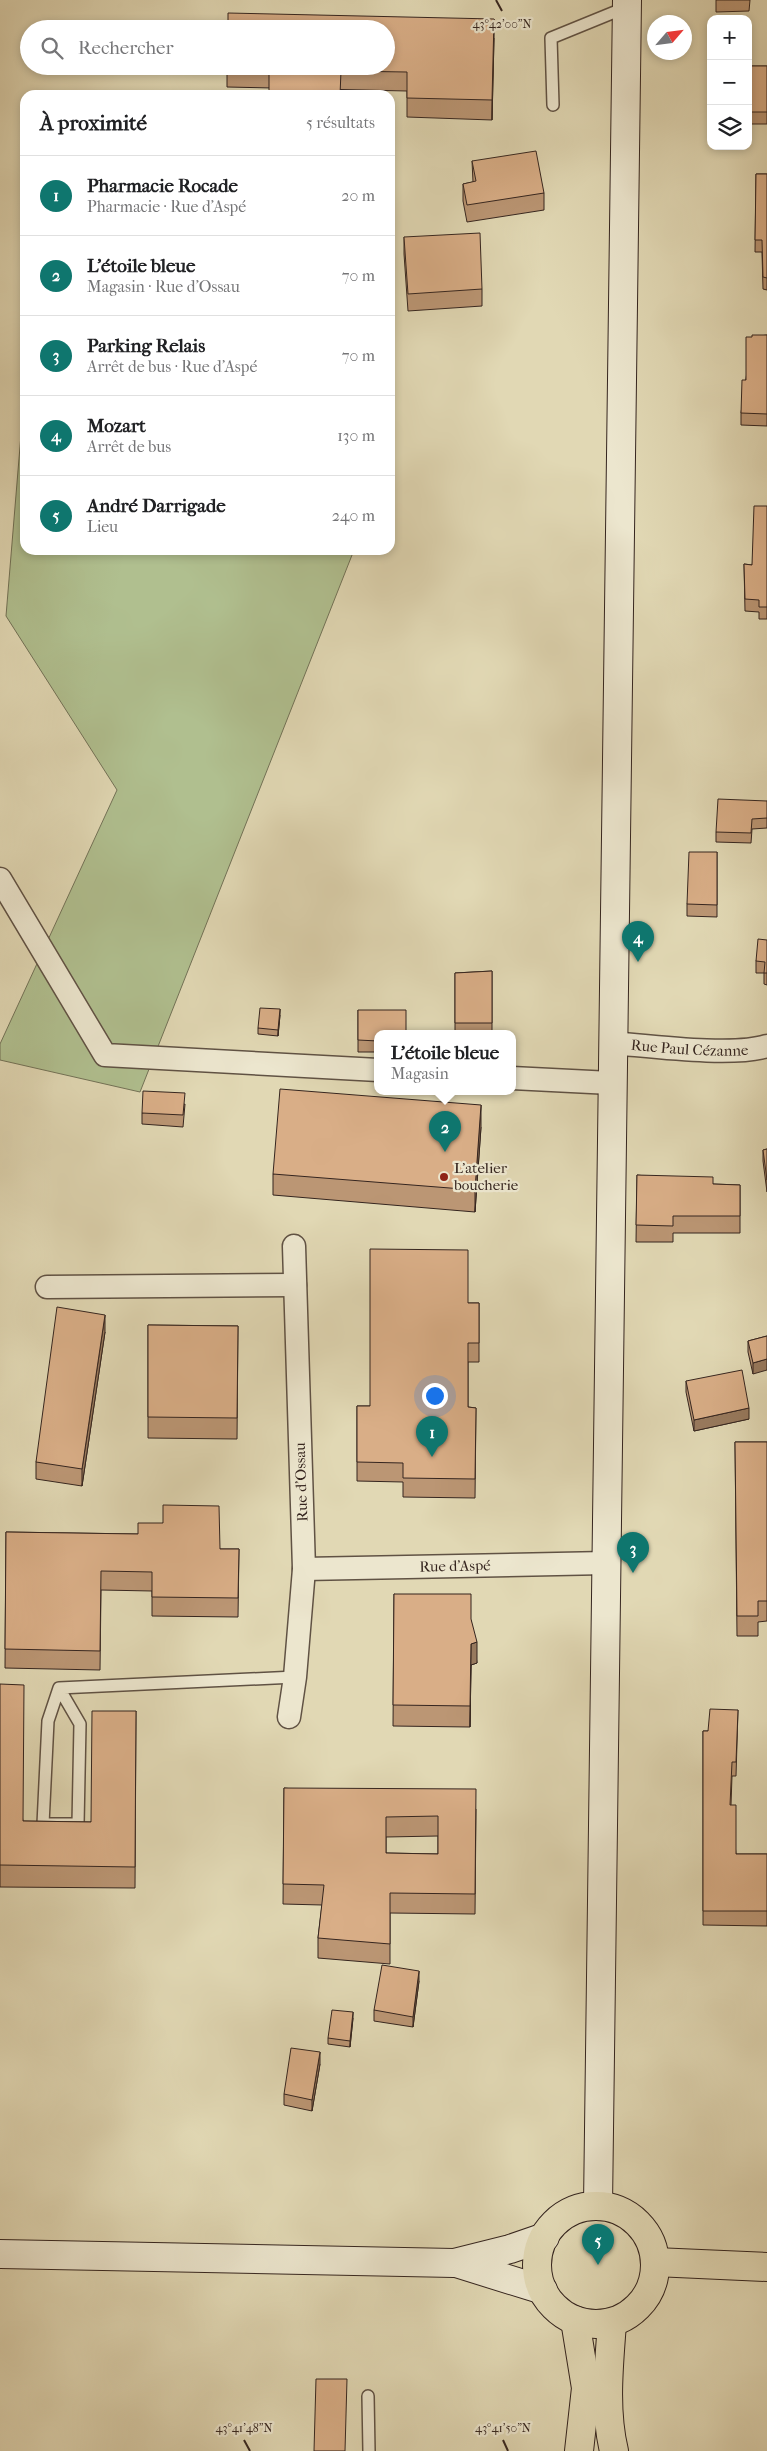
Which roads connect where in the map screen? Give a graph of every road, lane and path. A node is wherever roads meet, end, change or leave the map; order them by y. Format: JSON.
{"nodes":[{"id":1,"x":627,"y":4,"type":"edge"},
{"id":2,"x":553,"y":105,"type":"dead end"},
{"id":3,"x":0,"y":879,"type":"edge"},
{"id":4,"x":612,"y":1043,"type":"junction"},
{"id":5,"x":767,"y":1046,"type":"edge"},
{"id":6,"x":374,"y":1070,"type":"edge"},
{"id":7,"x":516,"y":1078,"type":"edge"},
{"id":8,"x":611,"y":1083,"type":"junction"},
{"id":9,"x":294,"y":1246,"type":"dead end"},
{"id":10,"x":295,"y":1285,"type":"junction"},
{"id":11,"x":47,"y":1287,"type":"dead end"},
{"id":12,"x":606,"y":1563,"type":"junction"},
{"id":13,"x":304,"y":1568,"type":"junction"},
{"id":14,"x":295,"y":1677,"type":"junction"},
{"id":15,"x":59,"y":1688,"type":"junction"},
{"id":16,"x":289,"y":1717,"type":"dead end"},
{"id":17,"x":598,"y":2206,"type":"junction"},
{"id":18,"x":545,"y":2237,"type":"junction"},
{"id":19,"x":0,"y":2254,"type":"edge"},
{"id":20,"x":656,"y":2262,"type":"junction"},
{"id":21,"x":454,"y":2263,"type":"junction"},
{"id":22,"x":767,"y":2267,"type":"edge"},
{"id":23,"x":543,"y":2290,"type":"junction"},
{"id":24,"x":574,"y":2320,"type":"junction"},
{"id":25,"x":612,"y":2322,"type":"junction"},
{"id":26,"x":368,"y":2396,"type":"dead end"},
{"id":27,"x":369,"y":2451,"type":"edge"},
{"id":28,"x":579,"y":2451,"type":"edge"},
{"id":29,"x":614,"y":2451,"type":"edge"}],
"edges":[{"from":1,"to":2,"type":"lane"},
{"from":1,"to":4,"type":"main road"},
{"from":3,"to":6,"type":"street"},
{"from":4,"to":5,"type":"street","name":"Rue Paul Cézanne"},
{"from":4,"to":8,"type":"main road"},
{"from":7,"to":8,"type":"street"},
{"from":8,"to":12,"type":"main road"},
{"from":9,"to":10,"type":"street","name":"Rue d'Ossau"},
{"from":10,"to":11,"type":"street"},
{"from":10,"to":13,"type":"street","name":"Rue d'Ossau"},
{"from":12,"to":13,"type":"street","name":"Rue d'Aspé"},
{"from":12,"to":17,"type":"main road"},
{"from":13,"to":14,"type":"street","name":"Rue d'Ossau"},
{"from":14,"to":15,"type":"lane"},
{"from":14,"to":16,"type":"street","name":"Rue d'Ossau"},
{"from":15,"to":15,"type":"lane"},
{"from":17,"to":18,"type":"main road"},
{"from":17,"to":20,"type":"main road"},
{"from":18,"to":21,"type":"main road"},
{"from":18,"to":23,"type":"main road"},
{"from":19,"to":21,"type":"main road"},
{"from":20,"to":22,"type":"main road"},
{"from":20,"to":25,"type":"main road"},
{"from":21,"to":23,"type":"main road"},
{"from":23,"to":24,"type":"main road"},
{"from":24,"to":25,"type":"main road"},
{"from":24,"to":28,"type":"main road"},
{"from":25,"to":29,"type":"main road"},
{"from":26,"to":27,"type":"lane"}]}
